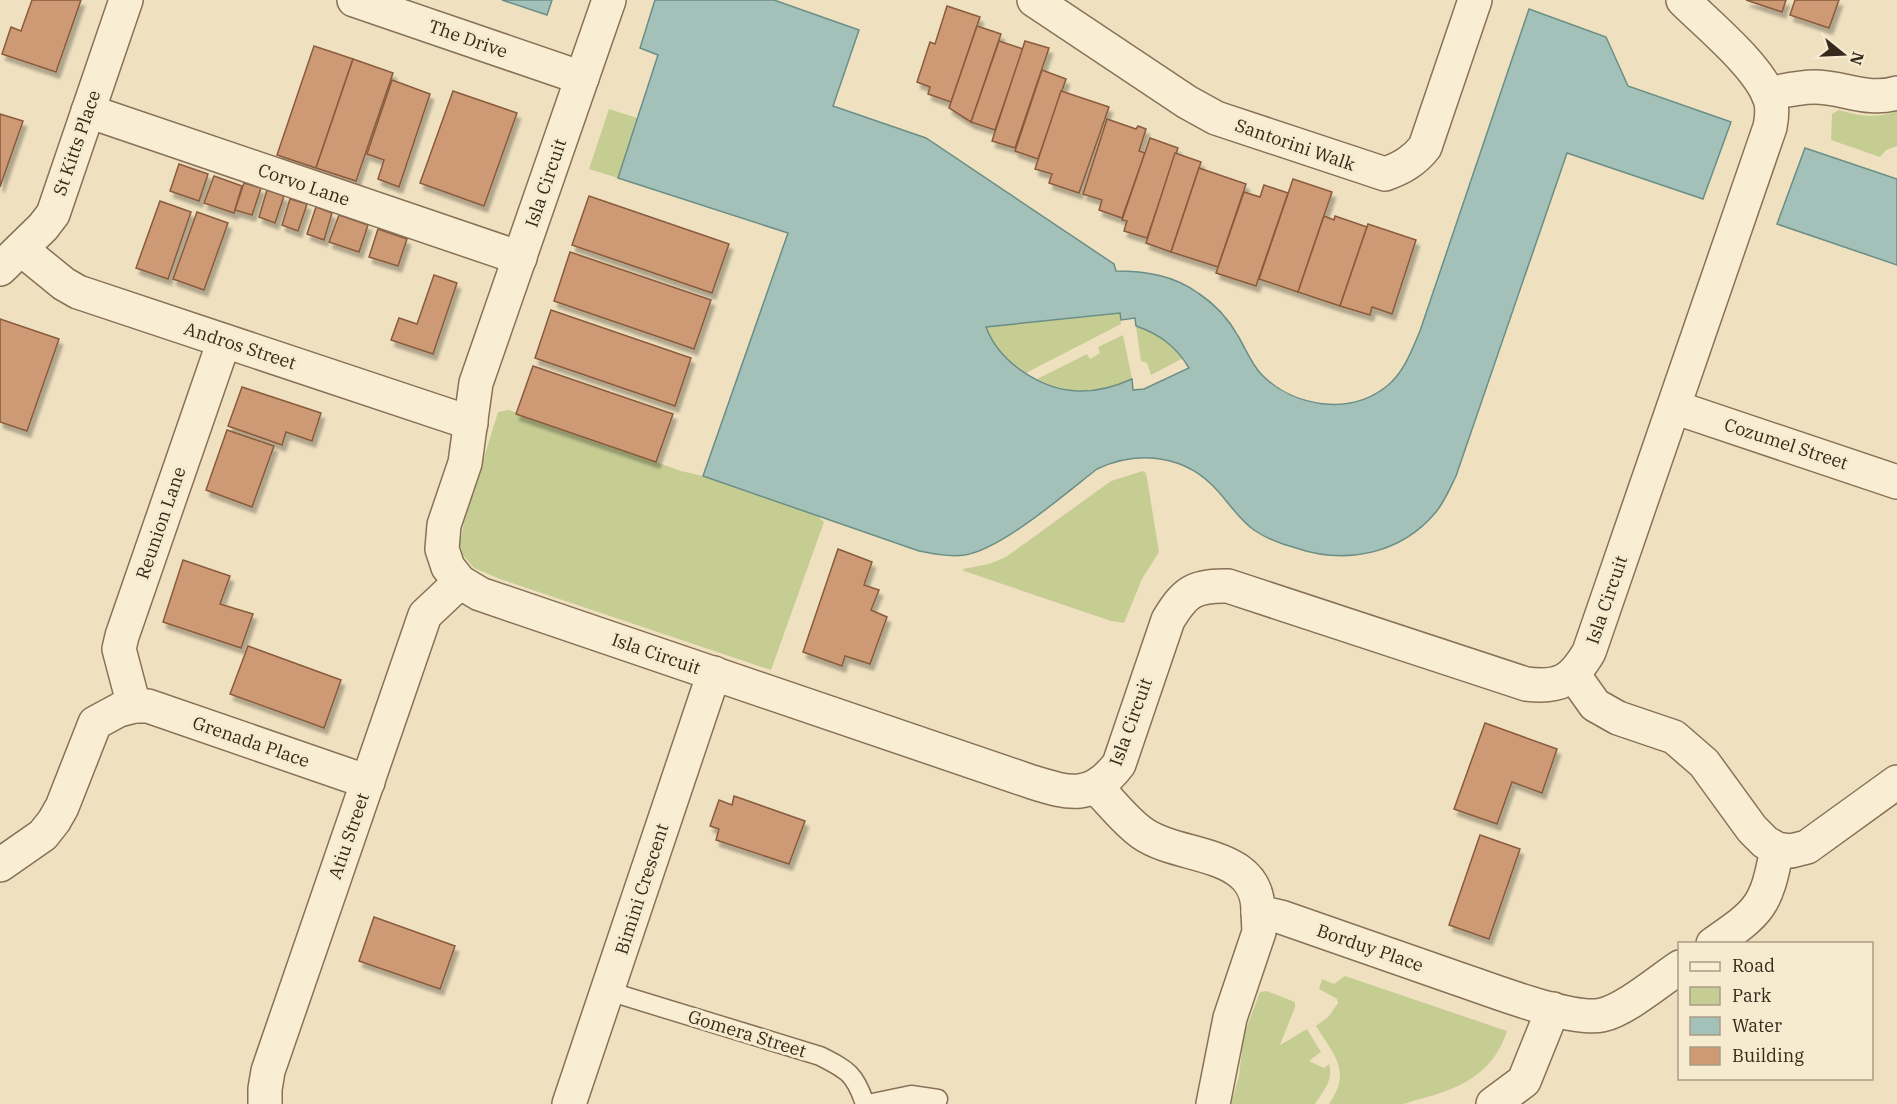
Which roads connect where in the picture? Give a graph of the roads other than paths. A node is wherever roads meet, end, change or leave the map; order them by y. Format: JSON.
{"nodes":[{"id":1,"x":126,"y":0,"type":"edge"},
{"id":2,"x":354,"y":0,"type":"edge"},
{"id":3,"x":609,"y":0,"type":"edge"},
{"id":4,"x":1034,"y":0,"type":"edge"},
{"id":5,"x":1475,"y":0,"type":"edge"},
{"id":6,"x":1683,"y":0,"type":"edge"},
{"id":7,"x":582,"y":78,"type":"junction"},
{"id":8,"x":1897,"y":93,"type":"edge"},
{"id":9,"x":1768,"y":94,"type":"junction"},
{"id":10,"x":88,"y":111,"type":"junction"},
{"id":11,"x":520,"y":258,"type":"junction"},
{"id":12,"x":10,"y":259,"type":"edge"},
{"id":13,"x":224,"y":341,"type":"junction"},
{"id":14,"x":1674,"y":407,"type":"junction"},
{"id":15,"x":471,"y":423,"type":"junction"},
{"id":16,"x":1897,"y":482,"type":"edge"},
{"id":17,"x":460,"y":582,"type":"junction"},
{"id":18,"x":714,"y":673,"type":"junction"},
{"id":19,"x":1573,"y":674,"type":"junction"},
{"id":20,"x":134,"y":706,"type":"junction"},
{"id":21,"x":368,"y":782,"type":"junction"},
{"id":22,"x":1897,"y":782,"type":"edge"},
{"id":23,"x":1096,"y":787,"type":"junction"},
{"id":24,"x":1777,"y":849,"type":"junction"},
{"id":25,"x":0,"y":865,"type":"edge"},
{"id":26,"x":1258,"y":912,"type":"junction"},
{"id":27,"x":1716,"y":942,"type":"edge"},
{"id":28,"x":1678,"y":968,"type":"edge"},
{"id":29,"x":608,"y":992,"type":"junction"},
{"id":30,"x":1553,"y":1009,"type":"junction"},
{"id":31,"x":938,"y":1099,"type":"dead end"},
{"id":32,"x":265,"y":1104,"type":"edge"},
{"id":33,"x":569,"y":1104,"type":"edge"},
{"id":34,"x":866,"y":1104,"type":"edge"},
{"id":35,"x":1213,"y":1104,"type":"edge"},
{"id":36,"x":1493,"y":1104,"type":"edge"}],
"edges":[{"from":1,"to":10,"type":"street","name":"St Kitts Place"},
{"from":2,"to":7,"type":"street","name":"The Drive"},
{"from":3,"to":7,"type":"street","name":"Isla Circuit"},
{"from":4,"to":5,"type":"street","name":"Santorini Walk"},
{"from":6,"to":9,"type":"street","name":"Isla Circuit"},
{"from":7,"to":11,"type":"street","name":"Isla Circuit"},
{"from":8,"to":9,"type":"street"},
{"from":9,"to":14,"type":"street","name":"Isla Circuit"},
{"from":10,"to":11,"type":"street","name":"Corvo Lane"},
{"from":10,"to":12,"type":"street","name":"St Kitts Place"},
{"from":11,"to":15,"type":"street","name":"Isla Circuit"},
{"from":12,"to":13,"type":"street","name":"Andros Street"},
{"from":13,"to":15,"type":"street","name":"Andros Street"},
{"from":13,"to":20,"type":"street","name":"Reunion Lane"},
{"from":14,"to":16,"type":"street","name":"Cozumel Street"},
{"from":14,"to":19,"type":"street","name":"Isla Circuit"},
{"from":15,"to":17,"type":"street","name":"Isla Circuit"},
{"from":17,"to":18,"type":"street","name":"Isla Circuit"},
{"from":17,"to":21,"type":"street","name":"Atiu Street"},
{"from":18,"to":23,"type":"street","name":"Isla Circuit"},
{"from":18,"to":29,"type":"street","name":"Bimini Crescent"},
{"from":19,"to":23,"type":"street","name":"Isla Circuit"},
{"from":19,"to":24,"type":"street"},
{"from":20,"to":21,"type":"street","name":"Grenada Place"},
{"from":20,"to":25,"type":"street"},
{"from":21,"to":32,"type":"street","name":"Atiu Street"},
{"from":22,"to":24,"type":"street"},
{"from":23,"to":26,"type":"street"},
{"from":24,"to":27,"type":"street"},
{"from":26,"to":30,"type":"street","name":"Borduy Place"},
{"from":26,"to":35,"type":"street"},
{"from":28,"to":30,"type":"street","name":"Borduy Place"},
{"from":29,"to":33,"type":"street","name":"Bimini Crescent"},
{"from":29,"to":34,"type":"lane","name":"Gomera Street"},
{"from":30,"to":36,"type":"street"},
{"from":31,"to":34,"type":"lane","name":"Gomera Street"}]}
